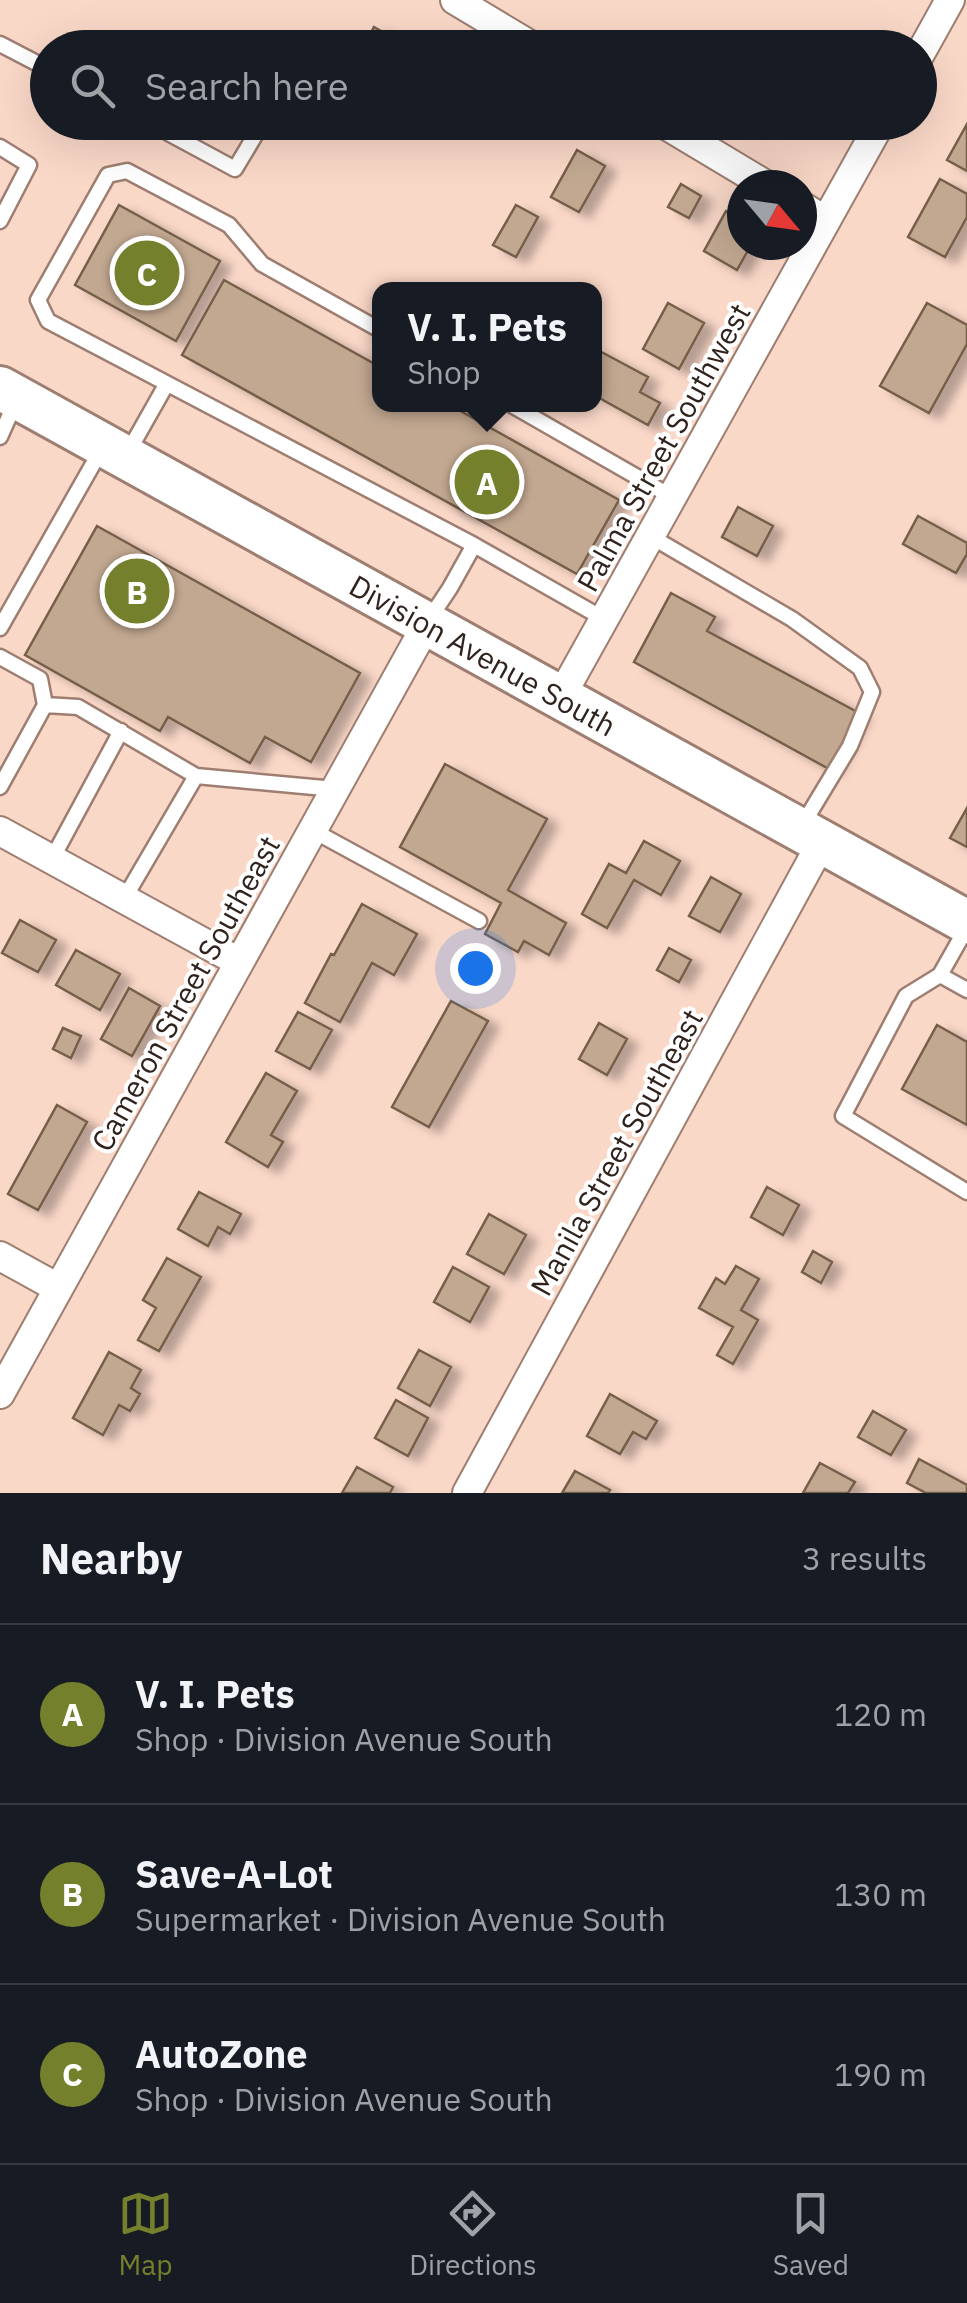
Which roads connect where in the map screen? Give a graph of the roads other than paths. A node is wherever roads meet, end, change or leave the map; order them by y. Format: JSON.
{"nodes":[{"id":1,"x":455,"y":0,"type":"edge"},
{"id":2,"x":950,"y":0,"type":"edge"},
{"id":3,"x":505,"y":30,"type":"edge"},
{"id":4,"x":933,"y":30,"type":"edge"},
{"id":5,"x":0,"y":44,"type":"edge"},
{"id":6,"x":30,"y":60,"type":"edge"},
{"id":7,"x":182,"y":140,"type":"edge"},
{"id":8,"x":252,"y":140,"type":"edge"},
{"id":9,"x":691,"y":140,"type":"edge"},
{"id":10,"x":868,"y":140,"type":"edge"},
{"id":11,"x":0,"y":147,"type":"edge"},
{"id":12,"x":741,"y":170,"type":"edge"},
{"id":13,"x":817,"y":210,"type":"edge"},
{"id":14,"x":0,"y":221,"type":"edge"},
{"id":15,"x":791,"y":260,"type":"edge"},
{"id":16,"x":372,"y":326,"type":"edge"},
{"id":17,"x":166,"y":385,"type":"junction"},
{"id":18,"x":9,"y":393,"type":"edge"},
{"id":19,"x":524,"y":412,"type":"edge"},
{"id":20,"x":0,"y":437,"type":"edge"},
{"id":21,"x":115,"y":451,"type":"junction"},
{"id":22,"x":672,"y":497,"type":"junction"},
{"id":23,"x":650,"y":536,"type":"junction"},
{"id":24,"x":474,"y":545,"type":"junction"},
{"id":25,"x":604,"y":619,"type":"junction"},
{"id":26,"x":426,"y":624,"type":"junction"},
{"id":27,"x":0,"y":628,"type":"edge"},
{"id":28,"x":0,"y":657,"type":"edge"},
{"id":29,"x":560,"y":698,"type":"junction"},
{"id":30,"x":45,"y":705,"type":"junction"},
{"id":31,"x":121,"y":731,"type":"junction"},
{"id":32,"x":196,"y":776,"type":"junction"},
{"id":33,"x":0,"y":787,"type":"edge"},
{"id":34,"x":335,"y":790,"type":"junction"},
{"id":35,"x":312,"y":830,"type":"junction"},
{"id":36,"x":0,"y":831,"type":"edge"},
{"id":37,"x":811,"y":836,"type":"junction"},
{"id":38,"x":52,"y":859,"type":"junction"},
{"id":39,"x":124,"y":899,"type":"junction"},
{"id":40,"x":480,"y":921,"type":"dead end"},
{"id":41,"x":967,"y":924,"type":"edge"},
{"id":42,"x":239,"y":962,"type":"junction"},
{"id":43,"x":940,"y":975,"type":"junction"},
{"id":44,"x":967,"y":990,"type":"edge"},
{"id":45,"x":967,"y":1192,"type":"edge"},
{"id":46,"x":0,"y":1256,"type":"edge"},
{"id":47,"x":58,"y":1288,"type":"junction"},
{"id":48,"x":0,"y":1394,"type":"edge"},
{"id":49,"x":467,"y":1493,"type":"edge"}],
"edges":[{"from":1,"to":3,"type":"street"},
{"from":2,"to":4,"type":"street"},
{"from":5,"to":6,"type":"lane"},
{"from":7,"to":8,"type":"lane"},
{"from":9,"to":12,"type":"street"},
{"from":10,"to":13,"type":"street","name":"Palma Street Southwest"},
{"from":11,"to":14,"type":"lane"},
{"from":15,"to":22,"type":"street","name":"Palma Street Southwest"},
{"from":16,"to":17,"type":"lane"},
{"from":17,"to":21,"type":"lane"},
{"from":17,"to":24,"type":"lane"},
{"from":18,"to":20,"type":"lane"},
{"from":18,"to":21,"type":"main road","name":"Division Avenue South"},
{"from":19,"to":22,"type":"lane"},
{"from":21,"to":26,"type":"main road","name":"Division Avenue South"},
{"from":21,"to":27,"type":"lane"},
{"from":22,"to":23,"type":"street","name":"Palma Street Southwest"},
{"from":23,"to":25,"type":"street","name":"Palma Street Southwest"},
{"from":23,"to":37,"type":"lane"},
{"from":24,"to":25,"type":"lane"},
{"from":24,"to":26,"type":"lane"},
{"from":25,"to":29,"type":"street","name":"Palma Street Southwest"},
{"from":26,"to":29,"type":"main road","name":"Division Avenue South"},
{"from":26,"to":34,"type":"street","name":"Cameron Street Southeast"},
{"from":28,"to":30,"type":"lane"},
{"from":29,"to":37,"type":"main road","name":"Division Avenue South"},
{"from":30,"to":31,"type":"lane"},
{"from":30,"to":33,"type":"lane"},
{"from":31,"to":32,"type":"lane"},
{"from":31,"to":38,"type":"lane"},
{"from":32,"to":34,"type":"lane"},
{"from":32,"to":39,"type":"lane"},
{"from":34,"to":35,"type":"street","name":"Cameron Street Southeast"},
{"from":35,"to":40,"type":"lane"},
{"from":35,"to":42,"type":"street","name":"Cameron Street Southeast"},
{"from":36,"to":38,"type":"street"},
{"from":37,"to":41,"type":"main road","name":"Division Avenue South"},
{"from":37,"to":49,"type":"street","name":"Manila Street Southeast"},
{"from":38,"to":39,"type":"street"},
{"from":39,"to":42,"type":"street"},
{"from":41,"to":43,"type":"lane"},
{"from":42,"to":47,"type":"street","name":"Cameron Street Southeast"},
{"from":43,"to":44,"type":"lane"},
{"from":43,"to":45,"type":"lane"},
{"from":46,"to":47,"type":"street"},
{"from":47,"to":48,"type":"street","name":"Cameron Street Southeast"}]}
